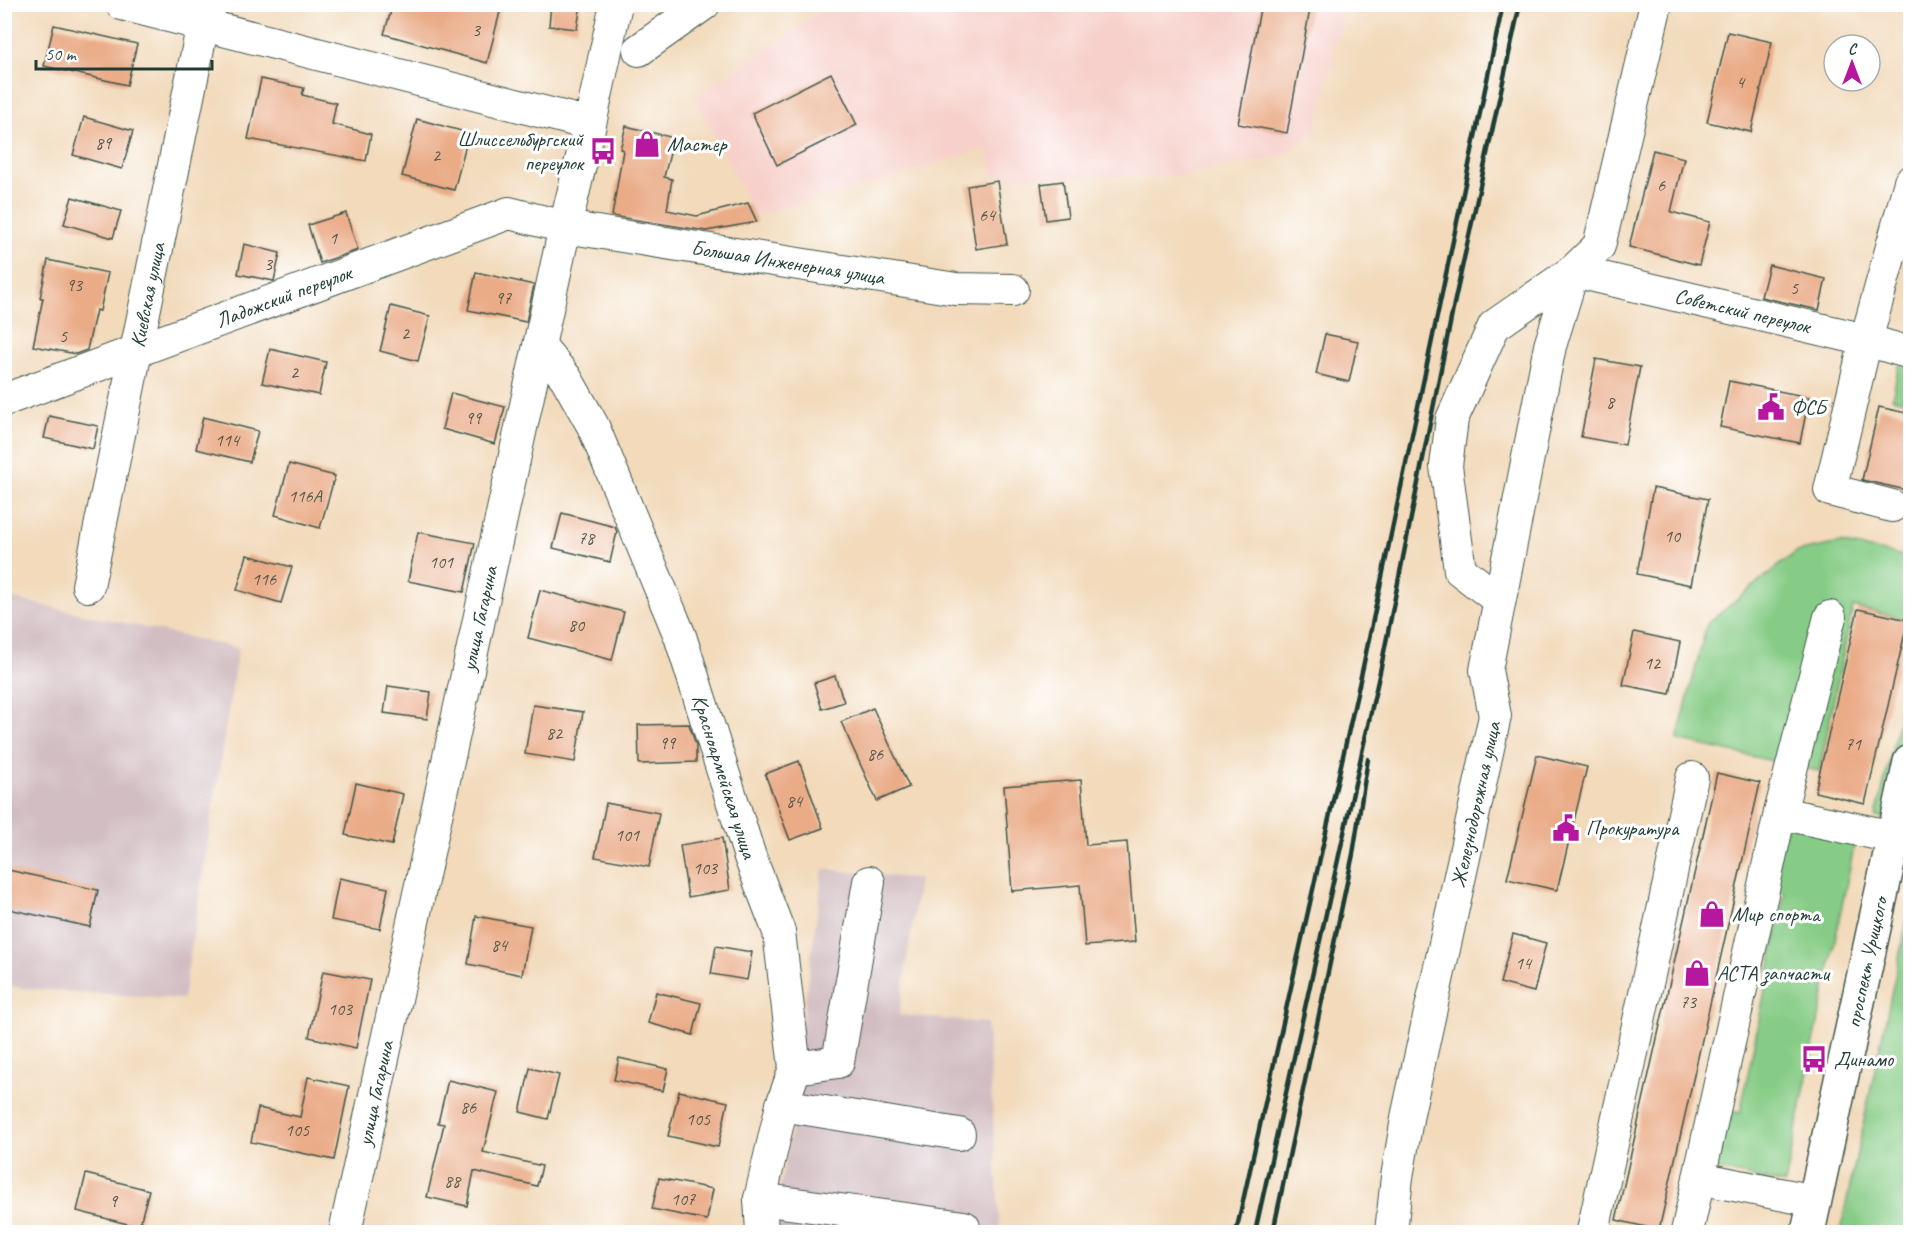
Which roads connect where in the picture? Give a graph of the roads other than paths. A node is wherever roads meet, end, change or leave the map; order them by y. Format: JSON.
{"nodes":[{"id":1,"x":122,"y":4,"type":"edge"},
{"id":2,"x":616,"y":4,"type":"edge"},
{"id":3,"x":704,"y":4,"type":"edge"},
{"id":4,"x":1656,"y":4,"type":"edge"},
{"id":5,"x":205,"y":15,"type":"edge"},
{"id":6,"x":639,"y":50,"type":"dead end"},
{"id":7,"x":590,"y":124,"type":"junction"},
{"id":8,"x":1911,"y":183,"type":"edge"},
{"id":9,"x":565,"y":227,"type":"junction"},
{"id":10,"x":1573,"y":271,"type":"junction"},
{"id":11,"x":1013,"y":290,"type":"dead end"},
{"id":12,"x":1866,"y":340,"type":"junction"},
{"id":13,"x":540,"y":346,"type":"junction"},
{"id":14,"x":135,"y":352,"type":"junction"},
{"id":15,"x":1911,"y":353,"type":"edge"},
{"id":16,"x":4,"y":400,"type":"edge"},
{"id":17,"x":1892,"y":506,"type":"dead end"},
{"id":18,"x":88,"y":586,"type":"dead end"},
{"id":19,"x":1499,"y":600,"type":"junction"},
{"id":20,"x":1830,"y":617,"type":"dead end"},
{"id":21,"x":1911,"y":762,"type":"edge"},
{"id":22,"x":1692,"y":778,"type":"dead end"},
{"id":23,"x":1780,"y":813,"type":"junction"},
{"id":24,"x":1901,"y":822,"type":"edge"},
{"id":25,"x":869,"y":882,"type":"dead end"},
{"id":26,"x":795,"y":1068,"type":"junction"},
{"id":27,"x":782,"y":1105,"type":"junction"},
{"id":28,"x":959,"y":1134,"type":"dead end"},
{"id":29,"x":1699,"y":1178,"type":"junction"},
{"id":30,"x":760,"y":1199,"type":"junction"},
{"id":31,"x":1811,"y":1217,"type":"edge"},
{"id":32,"x":964,"y":1227,"type":"dead end"},
{"id":33,"x":345,"y":1233,"type":"edge"},
{"id":34,"x":762,"y":1233,"type":"edge"},
{"id":35,"x":1391,"y":1233,"type":"edge"},
{"id":36,"x":1599,"y":1233,"type":"edge"},
{"id":37,"x":1687,"y":1233,"type":"edge"}],
"edges":[{"from":1,"to":5,"type":"street"},
{"from":2,"to":7,"type":"street","name":"улица Гагарина"},
{"from":3,"to":6,"type":"street"},
{"from":4,"to":10,"type":"street"},
{"from":5,"to":7,"type":"street"},
{"from":5,"to":14,"type":"street","name":"Киевская улица"},
{"from":7,"to":9,"type":"street","name":"улица Гагарина"},
{"from":8,"to":12,"type":"street"},
{"from":9,"to":11,"type":"street","name":"Большая Инженерная улица"},
{"from":9,"to":13,"type":"street","name":"улица Гагарина"},
{"from":9,"to":14,"type":"street","name":"Ладожский переулок"},
{"from":10,"to":12,"type":"street","name":"Советский переулок"},
{"from":10,"to":19,"type":"street","name":"Железнодорожная улица"},
{"from":10,"to":19,"type":"street"},
{"from":12,"to":15,"type":"street","name":"Советский переулок"},
{"from":12,"to":17,"type":"street"},
{"from":13,"to":26,"type":"street","name":"Красноармейская улица"},
{"from":13,"to":33,"type":"street","name":"улица Гагарина"},
{"from":14,"to":16,"type":"street","name":"Ладожский переулок"},
{"from":14,"to":18,"type":"street","name":"Киевская улица"},
{"from":19,"to":35,"type":"street","name":"Железнодорожная улица"},
{"from":20,"to":23,"type":"street"},
{"from":21,"to":24,"type":"main road","name":"проспект Урицкого"},
{"from":22,"to":36,"type":"street"},
{"from":23,"to":24,"type":"street"},
{"from":23,"to":29,"type":"street"},
{"from":24,"to":31,"type":"main road","name":"проспект Урицкого"},
{"from":25,"to":26,"type":"street"},
{"from":26,"to":27,"type":"street","name":"Красноармейская улица"},
{"from":27,"to":28,"type":"street"},
{"from":27,"to":30,"type":"street","name":"Красноармейская улица"},
{"from":29,"to":31,"type":"street"},
{"from":29,"to":37,"type":"street"},
{"from":30,"to":32,"type":"street"},
{"from":30,"to":34,"type":"street","name":"Красноармейская улица"}]}
